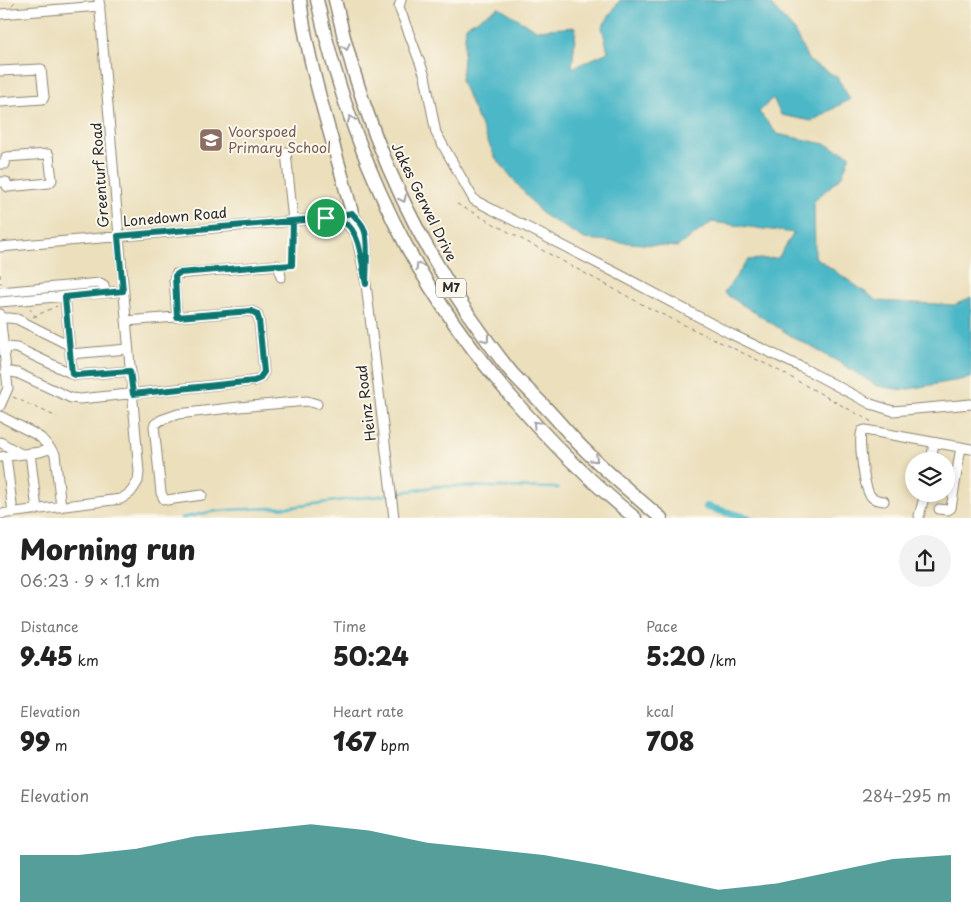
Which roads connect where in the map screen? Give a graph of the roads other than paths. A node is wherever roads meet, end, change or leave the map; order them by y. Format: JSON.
{"nodes":[{"id":1,"x":300,"y":0,"type":"edge"},
{"id":2,"x":317,"y":0,"type":"edge"},
{"id":3,"x":334,"y":0,"type":"edge"},
{"id":4,"x":401,"y":0,"type":"edge"},
{"id":5,"x":100,"y":3,"type":"edge"},
{"id":6,"x":0,"y":14,"type":"edge"},
{"id":7,"x":0,"y":72,"type":"edge"},
{"id":8,"x":0,"y":102,"type":"edge"},
{"id":9,"x":286,"y":152,"type":"dead end"},
{"id":10,"x":2,"y":164,"type":"edge"},
{"id":11,"x":3,"y":182,"type":"edge"},
{"id":12,"x":352,"y":213,"type":"junction"},
{"id":13,"x":326,"y":218,"type":"junction"},
{"id":14,"x":293,"y":221,"type":"junction"},
{"id":15,"x":118,"y":236,"type":"junction"},
{"id":16,"x":357,"y":237,"type":"junction"},
{"id":17,"x":0,"y":247,"type":"edge"},
{"id":18,"x":281,"y":277,"type":"dead end"},
{"id":19,"x":366,"y":284,"type":"junction"},
{"id":20,"x":123,"y":291,"type":"junction"},
{"id":21,"x":0,"y":292,"type":"edge"},
{"id":22,"x":105,"y":292,"type":"junction"},
{"id":23,"x":65,"y":301,"type":"junction"},
{"id":24,"x":0,"y":302,"type":"edge"},
{"id":25,"x":0,"y":314,"type":"edge"},
{"id":26,"x":177,"y":317,"type":"junction"},
{"id":27,"x":0,"y":318,"type":"edge"},
{"id":28,"x":126,"y":321,"type":"junction"},
{"id":29,"x":3,"y":347,"type":"junction"},
{"id":30,"x":69,"y":349,"type":"junction"},
{"id":31,"x":128,"y":349,"type":"junction"},
{"id":32,"x":5,"y":371,"type":"junction"},
{"id":33,"x":130,"y":371,"type":"junction"},
{"id":34,"x":72,"y":374,"type":"junction"},
{"id":35,"x":133,"y":394,"type":"junction"},
{"id":36,"x":2,"y":400,"type":"edge"},
{"id":37,"x":317,"y":404,"type":"dead end"},
{"id":38,"x":971,"y":404,"type":"edge"},
{"id":39,"x":0,"y":416,"type":"edge"},
{"id":40,"x":145,"y":428,"type":"junction"},
{"id":41,"x":0,"y":442,"type":"edge"},
{"id":42,"x":934,"y":443,"type":"junction"},
{"id":43,"x":961,"y":447,"type":"junction"},
{"id":44,"x":49,"y":449,"type":"junction"},
{"id":45,"x":971,"y":449,"type":"edge"},
{"id":46,"x":932,"y":452,"type":"edge"},
{"id":47,"x":26,"y":454,"type":"junction"},
{"id":48,"x":3,"y":457,"type":"edge"},
{"id":49,"x":202,"y":495,"type":"dead end"},
{"id":50,"x":884,"y":501,"type":"dead end"},
{"id":51,"x":923,"y":502,"type":"edge"},
{"id":52,"x":61,"y":507,"type":"junction"},
{"id":53,"x":939,"y":509,"type":"dead end"},
{"id":54,"x":37,"y":510,"type":"junction"},
{"id":55,"x":13,"y":512,"type":"junction"},
{"id":56,"x":0,"y":514,"type":"edge"},
{"id":57,"x":393,"y":514,"type":"edge"},
{"id":58,"x":919,"y":516,"type":"dead end"},
{"id":59,"x":635,"y":518,"type":"edge"},
{"id":60,"x":662,"y":518,"type":"edge"}],
"edges":[{"from":1,"to":12,"type":"highway"},
{"from":59,"to":2,"type":"highway","number":"M7","one_way":true},
{"from":3,"to":60,"type":"highway","name":"Jakes Gerwel Drive","number":"M7","one_way":true},
{"from":4,"to":38,"type":"street"},
{"from":5,"to":6,"type":"street"},
{"from":5,"to":15,"type":"street","name":"Greenturf Road"},
{"from":7,"to":8,"type":"street"},
{"from":9,"to":14,"type":"street"},
{"from":10,"to":11,"type":"street"},
{"from":10,"to":11,"type":"street"},
{"from":12,"to":13,"type":"street","name":"Lonedown Road"},
{"from":12,"to":16,"type":"street","name":"Heinz Road"},
{"from":12,"to":19,"type":"street","name":"Heinz Road"},
{"from":13,"to":14,"type":"street","name":"Lonedown Road"},
{"from":13,"to":16,"type":"street"},
{"from":14,"to":15,"type":"street","name":"Lonedown Road"},
{"from":15,"to":17,"type":"street","name":"Lonedown Road"},
{"from":15,"to":20,"type":"street","name":"Greenturf Road"},
{"from":16,"to":19,"type":"street","name":"Heinz Road"},
{"from":18,"to":26,"type":"street"},
{"from":19,"to":57,"type":"street","name":"Heinz Road"},
{"from":20,"to":22,"type":"street"},
{"from":20,"to":28,"type":"street","name":"Greenturf Road"},
{"from":21,"to":22,"type":"street"},
{"from":22,"to":23,"type":"street"},
{"from":23,"to":24,"type":"street"},
{"from":23,"to":30,"type":"street"},
{"from":25,"to":27,"type":"street"},
{"from":26,"to":28,"type":"street"},
{"from":26,"to":35,"type":"street"},
{"from":27,"to":29,"type":"street"},
{"from":27,"to":30,"type":"street"},
{"from":28,"to":31,"type":"street","name":"Greenturf Road"},
{"from":29,"to":32,"type":"street"},
{"from":29,"to":34,"type":"street"},
{"from":30,"to":31,"type":"street"},
{"from":30,"to":34,"type":"street"},
{"from":31,"to":33,"type":"street","name":"Greenturf Road"},
{"from":32,"to":35,"type":"street"},
{"from":32,"to":36,"type":"street"},
{"from":33,"to":34,"type":"street"},
{"from":33,"to":35,"type":"street","name":"Greenturf Road"},
{"from":35,"to":40,"type":"street","name":"Greenturf Road"},
{"from":37,"to":40,"type":"street"},
{"from":39,"to":44,"type":"street"},
{"from":40,"to":49,"type":"street"},
{"from":40,"to":52,"type":"street","name":"Greenturf Road"},
{"from":41,"to":47,"type":"street"},
{"from":42,"to":43,"type":"street"},
{"from":42,"to":46,"type":"street"},
{"from":42,"to":50,"type":"street"},
{"from":43,"to":45,"type":"street"},
{"from":43,"to":53,"type":"street"},
{"from":44,"to":47,"type":"street"},
{"from":44,"to":52,"type":"street"},
{"from":47,"to":48,"type":"street"},
{"from":47,"to":54,"type":"street"},
{"from":48,"to":55,"type":"street"},
{"from":51,"to":58,"type":"street"},
{"from":52,"to":54,"type":"street"},
{"from":54,"to":55,"type":"street"},
{"from":55,"to":56,"type":"street"}]}
